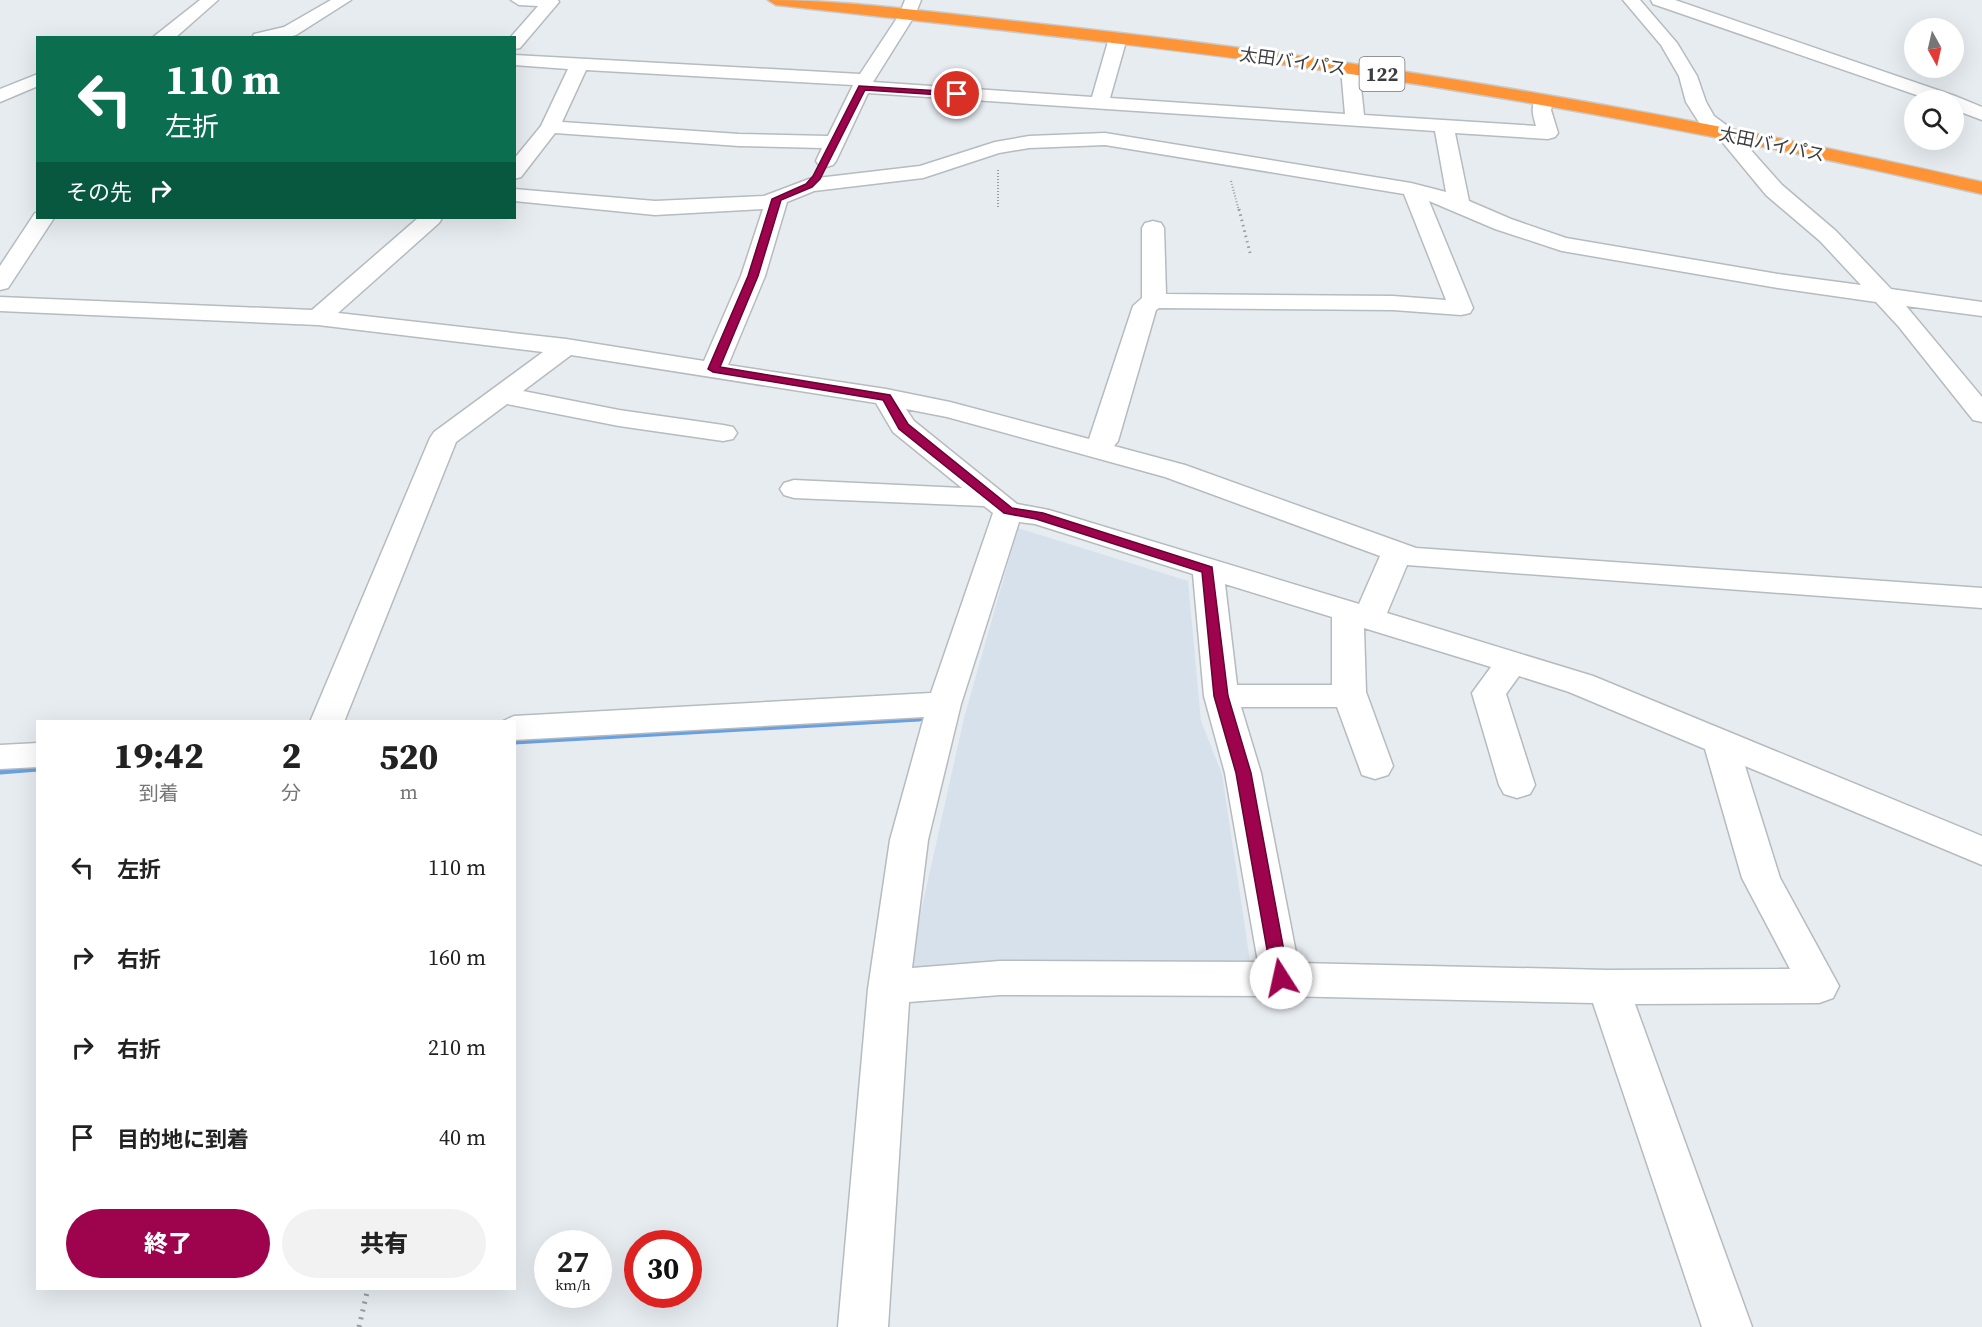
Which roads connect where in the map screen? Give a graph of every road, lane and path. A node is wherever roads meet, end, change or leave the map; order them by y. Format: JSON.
{"nodes":[{"id":1,"x":210,"y":0,"type":"edge"},
{"id":2,"x":343,"y":0,"type":"edge"},
{"id":3,"x":519,"y":0,"type":"edge"},
{"id":4,"x":776,"y":0,"type":"edge"},
{"id":5,"x":850,"y":0,"type":"edge"},
{"id":6,"x":1631,"y":0,"type":"edge"},
{"id":7,"x":1659,"y":0,"type":"edge"},
{"id":8,"x":910,"y":7,"type":"edge"},
{"id":9,"x":166,"y":36,"type":"edge"},
{"id":10,"x":269,"y":36,"type":"edge"},
{"id":11,"x":1118,"y":38,"type":"junction"},
{"id":12,"x":516,"y":42,"type":"edge"},
{"id":13,"x":516,"y":60,"type":"edge"},
{"id":14,"x":580,"y":63,"type":"junction"},
{"id":15,"x":1350,"y":69,"type":"junction"},
{"id":16,"x":36,"y":80,"type":"edge"},
{"id":17,"x":864,"y":84,"type":"junction"},
{"id":18,"x":1919,"y":90,"type":"edge"},
{"id":19,"x":0,"y":96,"type":"edge"},
{"id":20,"x":1544,"y":100,"type":"junction"},
{"id":21,"x":1105,"y":104,"type":"junction"},
{"id":22,"x":1964,"y":107,"type":"edge"},
{"id":23,"x":1982,"y":114,"type":"edge"},
{"id":24,"x":1707,"y":120,"type":"junction"},
{"id":25,"x":1355,"y":121,"type":"junction"},
{"id":26,"x":1444,"y":126,"type":"junction"},
{"id":27,"x":550,"y":127,"type":"junction"},
{"id":28,"x":1726,"y":134,"type":"junction"},
{"id":29,"x":1105,"y":138,"type":"junction"},
{"id":30,"x":836,"y":142,"type":"junction"},
{"id":31,"x":991,"y":149,"type":"junction"},
{"id":32,"x":1227,"y":160,"type":"junction"},
{"id":33,"x":516,"y":170,"type":"edge"},
{"id":34,"x":1982,"y":177,"type":"edge"},
{"id":35,"x":809,"y":185,"type":"junction"},
{"id":36,"x":1982,"y":188,"type":"edge"},
{"id":37,"x":1411,"y":189,"type":"junction"},
{"id":38,"x":516,"y":195,"type":"edge"},
{"id":39,"x":777,"y":199,"type":"junction"},
{"id":40,"x":1459,"y":205,"type":"junction"},
{"id":41,"x":998,"y":207,"type":"dead end"},
{"id":42,"x":42,"y":219,"type":"edge"},
{"id":43,"x":429,"y":219,"type":"edge"},
{"id":44,"x":1153,"y":228,"type":"dead end"},
{"id":45,"x":1250,"y":253,"type":"dead end"},
{"id":46,"x":0,"y":283,"type":"edge"},
{"id":47,"x":1883,"y":296,"type":"junction"},
{"id":48,"x":1154,"y":301,"type":"junction"},
{"id":49,"x":0,"y":304,"type":"edge"},
{"id":50,"x":1982,"y":309,"type":"edge"},
{"id":51,"x":318,"y":318,"type":"junction"},
{"id":52,"x":566,"y":347,"type":"junction"},
{"id":53,"x":713,"y":369,"type":"junction"},
{"id":54,"x":502,"y":395,"type":"junction"},
{"id":55,"x":886,"y":397,"type":"junction"},
{"id":56,"x":1982,"y":414,"type":"edge"},
{"id":57,"x":723,"y":433,"type":"dead end"},
{"id":58,"x":1095,"y":448,"type":"junction"},
{"id":59,"x":794,"y":489,"type":"dead end"},
{"id":60,"x":1000,"y":504,"type":"junction"},
{"id":61,"x":1396,"y":552,"type":"junction"},
{"id":62,"x":1208,"y":570,"type":"junction"},
{"id":63,"x":1982,"y":598,"type":"edge"},
{"id":64,"x":1358,"y":614,"type":"junction"},
{"id":65,"x":1512,"y":662,"type":"junction"},
{"id":66,"x":1221,"y":696,"type":"junction"},
{"id":67,"x":1351,"y":696,"type":"junction"},
{"id":68,"x":944,"y":704,"type":"junction"},
{"id":69,"x":328,"y":720,"type":"edge"},
{"id":70,"x":516,"y":728,"type":"edge"},
{"id":71,"x":1720,"y":741,"type":"junction"},
{"id":72,"x":36,"y":755,"type":"edge"},
{"id":73,"x":0,"y":757,"type":"edge"},
{"id":74,"x":1375,"y":766,"type":"dead end"},
{"id":75,"x":1517,"y":785,"type":"dead end"},
{"id":76,"x":1982,"y":851,"type":"edge"},
{"id":77,"x":1281,"y":978,"type":"junction"},
{"id":78,"x":1608,"y":987,"type":"junction"},
{"id":79,"x":889,"y":989,"type":"junction"},
{"id":80,"x":368,"y":1290,"type":"edge"},
{"id":81,"x":359,"y":1327,"type":"edge"},
{"id":82,"x":863,"y":1327,"type":"edge"},
{"id":83,"x":1727,"y":1327,"type":"edge"}],
"edges":[{"from":1,"to":9,"type":"street"},
{"from":2,"to":10,"type":"street"},
{"from":3,"to":12,"type":"street"},
{"from":4,"to":8,"type":"highway","name":"太田バイパス","number":"122"},
{"from":5,"to":8,"type":"highway","name":"太田バイパス","number":"122"},
{"from":6,"to":24,"type":"street"},
{"from":7,"to":18,"type":"street"},
{"from":8,"to":11,"type":"highway","name":"太田バイパス","number":"122"},
{"from":8,"to":17,"type":"street"},
{"from":8,"to":24,"type":"highway","name":"太田バイパス","number":"122"},
{"from":11,"to":15,"type":"highway","name":"太田バイパス","number":"122"},
{"from":11,"to":21,"type":"street"},
{"from":13,"to":14,"type":"street"},
{"from":14,"to":17,"type":"street"},
{"from":14,"to":27,"type":"street"},
{"from":15,"to":20,"type":"highway","name":"太田バイパス","number":"122"},
{"from":15,"to":25,"type":"street"},
{"from":16,"to":19,"type":"street"},
{"from":17,"to":21,"type":"street"},
{"from":17,"to":30,"type":"street"},
{"from":20,"to":26,"type":"street"},
{"from":20,"to":28,"type":"highway","name":"太田バイパス","number":"122"},
{"from":21,"to":25,"type":"street"},
{"from":21,"to":29,"type":"street"},
{"from":22,"to":23,"type":"street"},
{"from":24,"to":28,"type":"street"},
{"from":24,"to":34,"type":"highway","name":"太田バイパス","number":"122"},
{"from":25,"to":26,"type":"street"},
{"from":26,"to":40,"type":"street"},
{"from":27,"to":30,"type":"street"},
{"from":27,"to":33,"type":"street"},
{"from":28,"to":36,"type":"highway","name":"太田バイパス","number":"122"},
{"from":28,"to":47,"type":"street"},
{"from":29,"to":31,"type":"street"},
{"from":29,"to":32,"type":"street"},
{"from":30,"to":35,"type":"street"},
{"from":31,"to":35,"type":"street"},
{"from":31,"to":41,"type":"path"},
{"from":32,"to":37,"type":"street"},
{"from":32,"to":45,"type":"path"},
{"from":35,"to":39,"type":"street"},
{"from":37,"to":40,"type":"street"},
{"from":37,"to":48,"type":"street"},
{"from":38,"to":39,"type":"street"},
{"from":39,"to":53,"type":"street"},
{"from":40,"to":47,"type":"street"},
{"from":42,"to":46,"type":"street"},
{"from":43,"to":51,"type":"street"},
{"from":44,"to":48,"type":"street"},
{"from":47,"to":50,"type":"street"},
{"from":47,"to":56,"type":"street"},
{"from":48,"to":58,"type":"street"},
{"from":49,"to":51,"type":"street"},
{"from":51,"to":52,"type":"street"},
{"from":52,"to":53,"type":"street"},
{"from":52,"to":54,"type":"street"},
{"from":53,"to":55,"type":"street"},
{"from":54,"to":57,"type":"street"},
{"from":54,"to":69,"type":"street"},
{"from":55,"to":58,"type":"street"},
{"from":55,"to":60,"type":"street"},
{"from":58,"to":61,"type":"street"},
{"from":59,"to":60,"type":"street"},
{"from":60,"to":62,"type":"street"},
{"from":60,"to":68,"type":"street"},
{"from":61,"to":63,"type":"street"},
{"from":61,"to":64,"type":"street"},
{"from":62,"to":64,"type":"street"},
{"from":62,"to":66,"type":"street"},
{"from":64,"to":65,"type":"street"},
{"from":64,"to":67,"type":"street"},
{"from":65,"to":71,"type":"street"},
{"from":65,"to":75,"type":"street"},
{"from":66,"to":67,"type":"street"},
{"from":66,"to":77,"type":"street"},
{"from":67,"to":74,"type":"street"},
{"from":68,"to":70,"type":"street"},
{"from":68,"to":79,"type":"street"},
{"from":71,"to":76,"type":"street"},
{"from":71,"to":78,"type":"street"},
{"from":72,"to":73,"type":"street"},
{"from":77,"to":78,"type":"street"},
{"from":77,"to":79,"type":"street"},
{"from":78,"to":83,"type":"street"},
{"from":79,"to":82,"type":"street"},
{"from":80,"to":81,"type":"path"}]}
